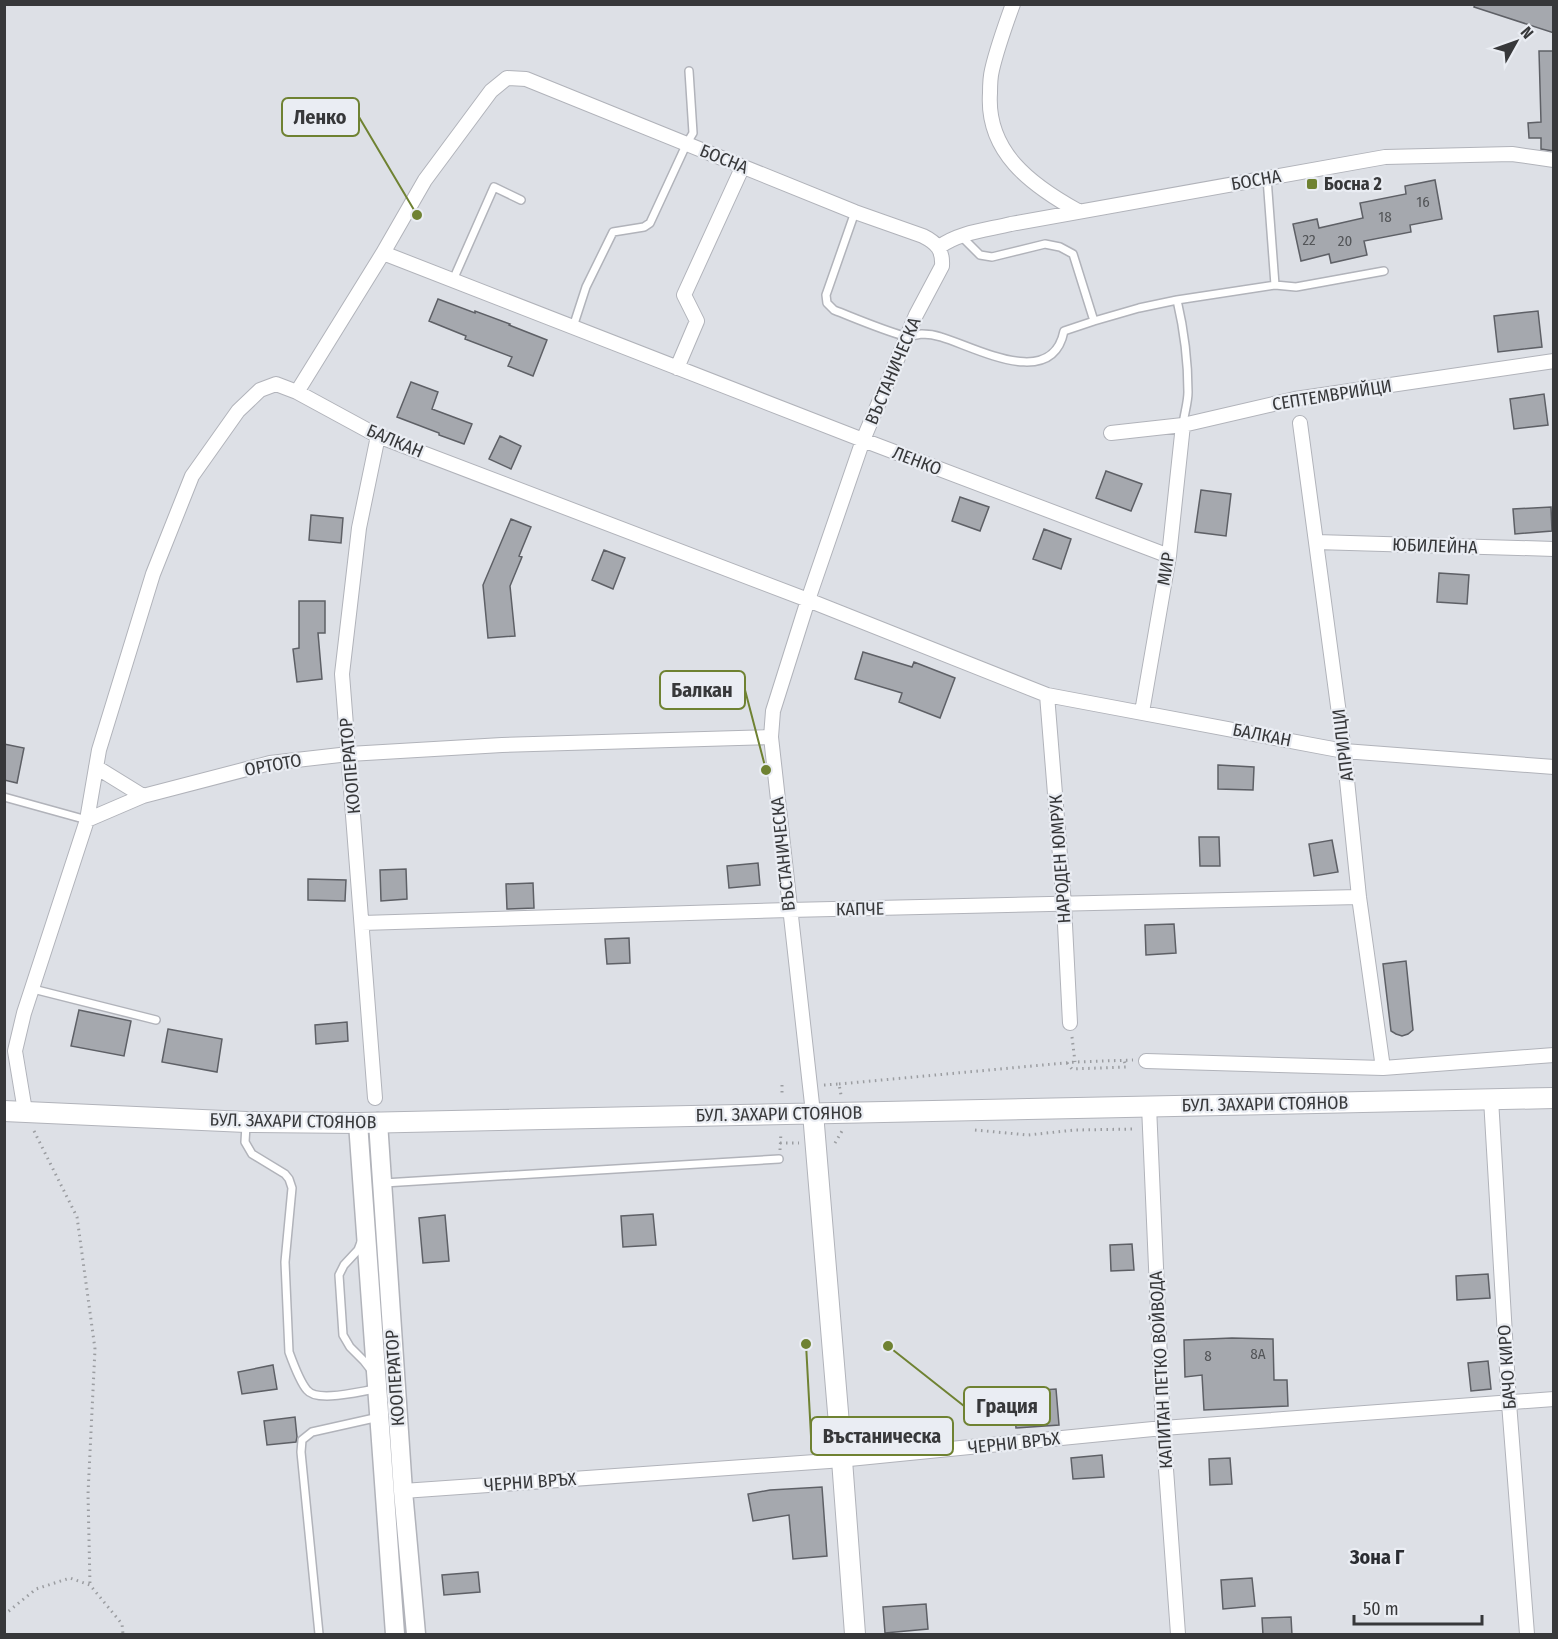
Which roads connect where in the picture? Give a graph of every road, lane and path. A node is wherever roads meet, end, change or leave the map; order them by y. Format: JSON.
{"nodes":[{"id":1,"x":1013,"y":4,"type":"edge"},
{"id":2,"x":689,"y":71,"type":"dead end"},
{"id":3,"x":687,"y":143,"type":"junction"},
{"id":4,"x":1554,"y":160,"type":"edge"},
{"id":5,"x":742,"y":166,"type":"junction"},
{"id":6,"x":1267,"y":178,"type":"junction"},
{"id":7,"x":521,"y":200,"type":"dead end"},
{"id":8,"x":1078,"y":211,"type":"junction"},
{"id":9,"x":855,"y":212,"type":"junction"},
{"id":10,"x":961,"y":236,"type":"junction"},
{"id":11,"x":939,"y":247,"type":"junction"},
{"id":12,"x":383,"y":253,"type":"junction"},
{"id":13,"x":1384,"y":271,"type":"dead end"},
{"id":14,"x":453,"y":280,"type":"junction"},
{"id":15,"x":1275,"y":285,"type":"junction"},
{"id":16,"x":1177,"y":300,"type":"junction"},
{"id":17,"x":1094,"y":321,"type":"junction"},
{"id":18,"x":573,"y":327,"type":"junction"},
{"id":19,"x":907,"y":337,"type":"junction"},
{"id":20,"x":1554,"y":361,"type":"edge"},
{"id":21,"x":677,"y":368,"type":"junction"},
{"id":22,"x":297,"y":392,"type":"junction"},
{"id":23,"x":1300,"y":423,"type":"dead end"},
{"id":24,"x":1182,"y":425,"type":"junction"},
{"id":25,"x":1111,"y":433,"type":"dead end"},
{"id":26,"x":378,"y":436,"type":"junction"},
{"id":27,"x":863,"y":440,"type":"junction"},
{"id":28,"x":1316,"y":542,"type":"junction"},
{"id":29,"x":1554,"y":549,"type":"edge"},
{"id":30,"x":1169,"y":556,"type":"junction"},
{"id":31,"x":808,"y":600,"type":"junction"},
{"id":32,"x":1047,"y":695,"type":"junction"},
{"id":33,"x":1142,"y":712,"type":"junction"},
{"id":34,"x":771,"y":737,"type":"junction"},
{"id":35,"x":1344,"y":751,"type":"junction"},
{"id":36,"x":349,"y":754,"type":"junction"},
{"id":37,"x":96,"y":767,"type":"junction"},
{"id":38,"x":1554,"y":767,"type":"edge"},
{"id":39,"x":143,"y":796,"type":"junction"},
{"id":40,"x":4,"y":797,"type":"edge"},
{"id":41,"x":87,"y":820,"type":"junction"},
{"id":42,"x":1359,"y":897,"type":"junction"},
{"id":43,"x":1064,"y":905,"type":"junction"},
{"id":44,"x":789,"y":910,"type":"junction"},
{"id":45,"x":362,"y":923,"type":"junction"},
{"id":46,"x":33,"y":989,"type":"junction"},
{"id":47,"x":156,"y":1020,"type":"dead end"},
{"id":48,"x":1070,"y":1023,"type":"joint"},
{"id":49,"x":1554,"y":1055,"type":"edge"},
{"id":50,"x":1124,"y":1060,"type":"junction"},
{"id":51,"x":1146,"y":1061,"type":"joint"},
{"id":52,"x":1075,"y":1062,"type":"junction"},
{"id":53,"x":1067,"y":1063,"type":"junction"},
{"id":54,"x":1383,"y":1068,"type":"junction"},
{"id":55,"x":839,"y":1084,"type":"dead end"},
{"id":56,"x":375,"y":1098,"type":"dead end"},
{"id":57,"x":1554,"y":1098,"type":"edge"},
{"id":58,"x":1491,"y":1099,"type":"junction"},
{"id":59,"x":1149,"y":1106,"type":"junction"},
{"id":60,"x":4,"y":1111,"type":"edge"},
{"id":61,"x":25,"y":1111,"type":"junction"},
{"id":62,"x":813,"y":1113,"type":"junction"},
{"id":63,"x":246,"y":1122,"type":"junction"},
{"id":64,"x":368,"y":1122,"type":"junction"},
{"id":65,"x":1126,"y":1129,"type":"dead end"},
{"id":66,"x":1075,"y":1130,"type":"dead end"},
{"id":67,"x":780,"y":1143,"type":"dead end"},
{"id":68,"x":801,"y":1143,"type":"dead end"},
{"id":69,"x":779,"y":1159,"type":"dead end"},
{"id":70,"x":381,"y":1183,"type":"junction"},
{"id":71,"x":366,"y":1231,"type":"junction"},
{"id":72,"x":376,"y":1383,"type":"junction"},
{"id":73,"x":1554,"y":1400,"type":"edge"},
{"id":74,"x":1509,"y":1403,"type":"junction"},
{"id":75,"x":379,"y":1418,"type":"junction"},
{"id":76,"x":1163,"y":1428,"type":"junction"},
{"id":77,"x":842,"y":1460,"type":"junction"},
{"id":78,"x":403,"y":1491,"type":"junction"},
{"id":79,"x":90,"y":1585,"type":"junction"},
{"id":80,"x":4,"y":1615,"type":"edge"},
{"id":81,"x":123,"y":1635,"type":"edge"},
{"id":82,"x":319,"y":1635,"type":"edge"},
{"id":83,"x":395,"y":1635,"type":"edge"},
{"id":84,"x":416,"y":1635,"type":"edge"},
{"id":85,"x":855,"y":1635,"type":"edge"},
{"id":86,"x":1178,"y":1635,"type":"edge"},
{"id":87,"x":1527,"y":1635,"type":"edge"}],
"edges":[{"from":1,"to":8,"type":"street"},
{"from":2,"to":3,"type":"lane"},
{"from":3,"to":5,"type":"street","name":"БОСНА"},
{"from":3,"to":12,"type":"street","name":"БОСНА"},
{"from":3,"to":18,"type":"lane"},
{"from":4,"to":6,"type":"street","name":"БОСНА"},
{"from":5,"to":9,"type":"street","name":"БОСНА"},
{"from":5,"to":21,"type":"street"},
{"from":6,"to":8,"type":"street","name":"БОСНА"},
{"from":6,"to":15,"type":"lane"},
{"from":7,"to":14,"type":"lane"},
{"from":8,"to":10,"type":"street","name":"БОСНА"},
{"from":9,"to":11,"type":"street","name":"БОСНА"},
{"from":9,"to":19,"type":"lane"},
{"from":10,"to":11,"type":"street","name":"БОСНА"},
{"from":10,"to":17,"type":"lane"},
{"from":11,"to":19,"type":"street","name":"ВЪСТАНИЧЕСКА"},
{"from":12,"to":14,"type":"street","name":"ЛЕНКО"},
{"from":12,"to":22,"type":"street"},
{"from":13,"to":15,"type":"lane"},
{"from":14,"to":18,"type":"street","name":"ЛЕНКО"},
{"from":15,"to":16,"type":"lane"},
{"from":16,"to":17,"type":"lane"},
{"from":16,"to":24,"type":"lane"},
{"from":17,"to":19,"type":"lane"},
{"from":18,"to":21,"type":"street","name":"ЛЕНКО"},
{"from":19,"to":27,"type":"street","name":"ВЪСТАНИЧЕСКА"},
{"from":20,"to":24,"type":"street","name":"СЕПТЕМВРИЙЦИ"},
{"from":21,"to":27,"type":"street","name":"ЛЕНКО"},
{"from":22,"to":26,"type":"street","name":"БАЛКАН"},
{"from":22,"to":37,"type":"street","name":"БАЛКАН"},
{"from":23,"to":28,"type":"street","name":"АПРИЛЦИ"},
{"from":24,"to":25,"type":"street","name":"СЕПТЕМВРИЙЦИ"},
{"from":24,"to":30,"type":"street","name":"МИР"},
{"from":26,"to":31,"type":"street","name":"БАЛКАН"},
{"from":26,"to":36,"type":"street","name":"КООПЕРАТОР"},
{"from":27,"to":30,"type":"street","name":"ЛЕНКО"},
{"from":27,"to":31,"type":"street","name":"ВЪСТАНИЧЕСКА"},
{"from":28,"to":29,"type":"street","name":"ЮБИЛЕЙНА"},
{"from":28,"to":35,"type":"street","name":"АПРИЛЦИ"},
{"from":30,"to":33,"type":"street","name":"МИР"},
{"from":31,"to":32,"type":"street","name":"БАЛКАН"},
{"from":31,"to":34,"type":"street","name":"ВЪСТАНИЧЕСКА"},
{"from":32,"to":33,"type":"street","name":"БАЛКАН"},
{"from":32,"to":43,"type":"street","name":"НАРОДЕН ЮМРУК"},
{"from":33,"to":35,"type":"street","name":"БАЛКАН"},
{"from":34,"to":36,"type":"street","name":"ОРТОТО"},
{"from":34,"to":44,"type":"street","name":"ВЪСТАНИЧЕСКА"},
{"from":35,"to":38,"type":"street","name":"БАЛКАН"},
{"from":35,"to":42,"type":"street","name":"АПРИЛЦИ"},
{"from":36,"to":39,"type":"street","name":"ОРТОТО"},
{"from":36,"to":45,"type":"street","name":"КООПЕРАТОР"},
{"from":37,"to":39,"type":"street"},
{"from":37,"to":41,"type":"street"},
{"from":39,"to":41,"type":"street","name":"ОРТОТО"},
{"from":40,"to":41,"type":"lane"},
{"from":41,"to":46,"type":"street"},
{"from":42,"to":43,"type":"street","name":"КАПЧЕ"},
{"from":42,"to":54,"type":"street","name":"АПРИЛЦИ"},
{"from":43,"to":44,"type":"street","name":"КАПЧЕ"},
{"from":43,"to":48,"type":"street","name":"НАРОДЕН ЮМРУК"},
{"from":44,"to":45,"type":"street","name":"КАПЧЕ"},
{"from":44,"to":62,"type":"street","name":"ВЪСТАНИЧЕСКА"},
{"from":45,"to":56,"type":"street","name":"КООПЕРАТОР"},
{"from":46,"to":47,"type":"lane"},
{"from":46,"to":61,"type":"street"},
{"from":48,"to":52,"type":"path"},
{"from":49,"to":54,"type":"street"},
{"from":50,"to":51,"type":"path"},
{"from":50,"to":52,"type":"path"},
{"from":50,"to":53,"type":"path"},
{"from":51,"to":54,"type":"street"},
{"from":52,"to":53,"type":"path"},
{"from":53,"to":55,"type":"path"},
{"from":57,"to":58,"type":"main road","name":"БУЛ. ЗАХАРИ СТОЯНОВ"},
{"from":58,"to":59,"type":"main road","name":"БУЛ. ЗАХАРИ СТОЯНОВ"},
{"from":58,"to":74,"type":"street","name":"БАЧО КИРО"},
{"from":59,"to":62,"type":"main road","name":"БУЛ. ЗАХАРИ СТОЯНОВ"},
{"from":59,"to":76,"type":"street","name":"КАПИТАН ПЕТКО ВОЙВОДА"},
{"from":60,"to":61,"type":"main road","name":"БУЛ. ЗАХАРИ СТОЯНОВ"},
{"from":61,"to":63,"type":"main road","name":"БУЛ. ЗАХАРИ СТОЯНОВ"},
{"from":61,"to":79,"type":"path"},
{"from":62,"to":64,"type":"main road","name":"БУЛ. ЗАХАРИ СТОЯНОВ"},
{"from":62,"to":77,"type":"main road","name":"ВЪСТАНИЧЕСКА"},
{"from":63,"to":64,"type":"main road","name":"БУЛ. ЗАХАРИ СТОЯНОВ"},
{"from":63,"to":72,"type":"lane"},
{"from":64,"to":70,"type":"street","name":"КООПЕРАТОР"},
{"from":64,"to":71,"type":"street","name":"КООПЕРАТОР"},
{"from":65,"to":66,"type":"path"},
{"from":67,"to":68,"type":"path"},
{"from":69,"to":70,"type":"lane"},
{"from":70,"to":78,"type":"street","name":"КООПЕРАТОР"},
{"from":71,"to":72,"type":"street","name":"КООПЕРАТОР"},
{"from":71,"to":72,"type":"lane"},
{"from":72,"to":75,"type":"street","name":"КООПЕРАТОР"},
{"from":73,"to":74,"type":"street","name":"ЧЕРНИ ВРЪХ"},
{"from":74,"to":76,"type":"street","name":"ЧЕРНИ ВРЪХ"},
{"from":74,"to":87,"type":"street","name":"БАЧО КИРО"},
{"from":75,"to":82,"type":"lane"},
{"from":75,"to":83,"type":"street","name":"КООПЕРАТОР"},
{"from":76,"to":77,"type":"street","name":"ЧЕРНИ ВРЪХ"},
{"from":76,"to":86,"type":"street","name":"КАПИТАН ПЕТКО ВОЙВОДА"},
{"from":77,"to":78,"type":"street","name":"ЧЕРНИ ВРЪХ"},
{"from":77,"to":85,"type":"main road","name":"ВЪСТАНИЧЕСКА"},
{"from":78,"to":84,"type":"street","name":"КООПЕРАТОР"},
{"from":79,"to":80,"type":"path"},
{"from":79,"to":81,"type":"path"}]}
